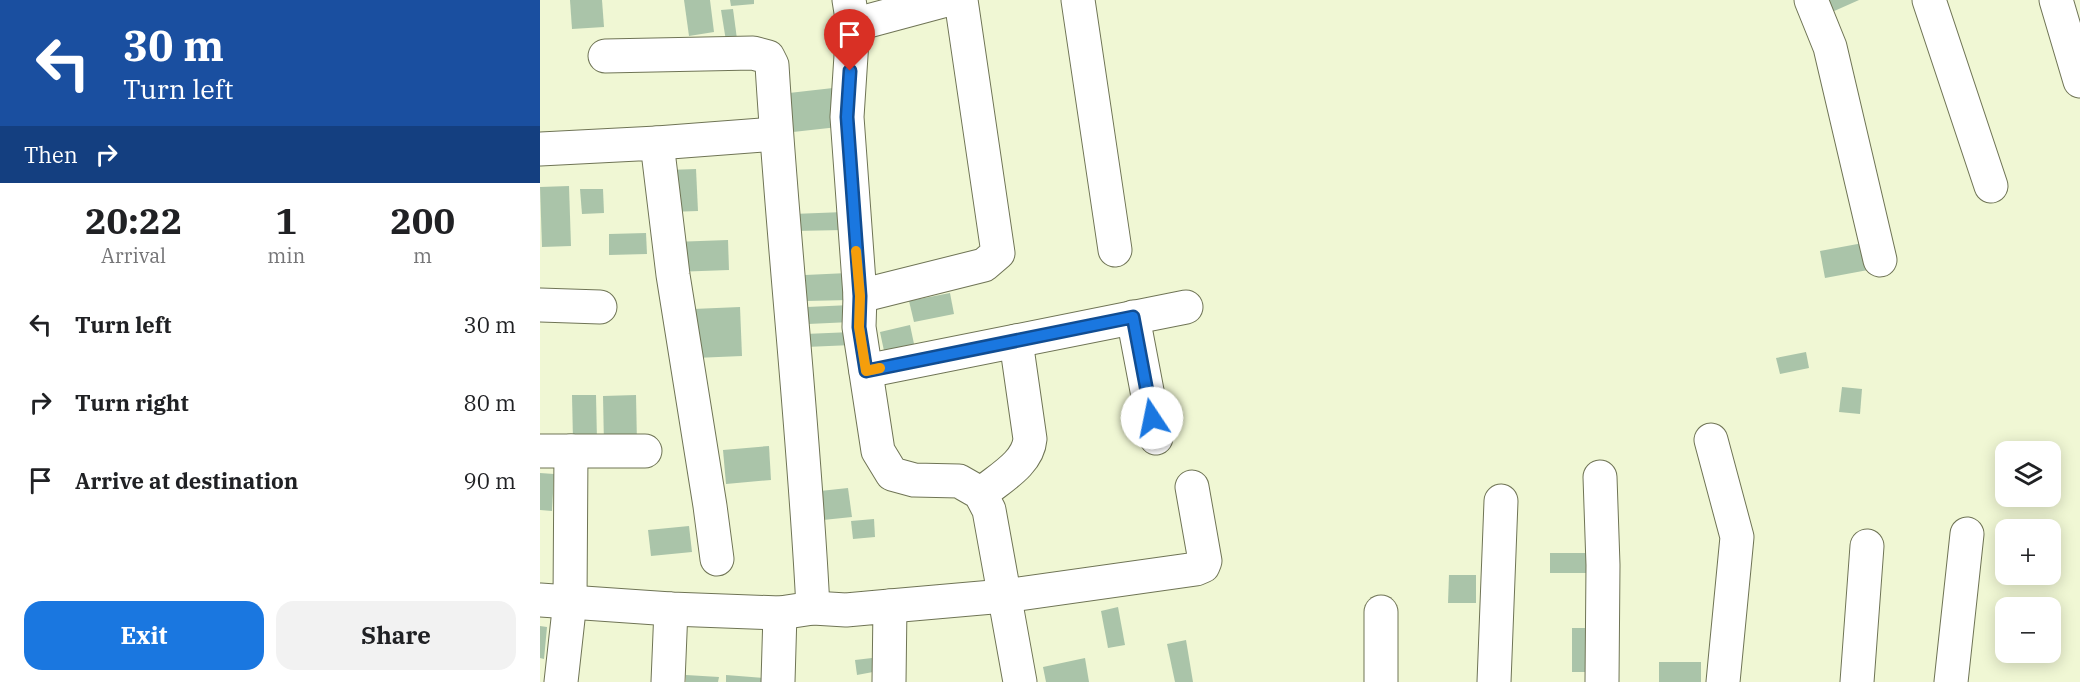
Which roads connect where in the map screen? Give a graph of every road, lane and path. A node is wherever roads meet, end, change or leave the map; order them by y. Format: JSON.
{"nodes":[{"id":1,"x":946,"y":0,"type":"edge"},
{"id":2,"x":961,"y":0,"type":"edge"},
{"id":3,"x":1078,"y":0,"type":"edge"},
{"id":4,"x":1811,"y":0,"type":"edge"},
{"id":5,"x":1929,"y":0,"type":"edge"},
{"id":6,"x":2056,"y":0,"type":"edge"},
{"id":7,"x":851,"y":13,"type":"edge"},
{"id":8,"x":605,"y":56,"type":"dead end"},
{"id":9,"x":2080,"y":81,"type":"edge"},
{"id":10,"x":776,"y":134,"type":"junction"},
{"id":11,"x":657,"y":142,"type":"junction"},
{"id":12,"x":540,"y":149,"type":"edge"},
{"id":13,"x":1991,"y":186,"type":"dead end"},
{"id":14,"x":1115,"y":250,"type":"dead end"},
{"id":15,"x":1880,"y":260,"type":"dead end"},
{"id":16,"x":860,"y":296,"type":"junction"},
{"id":17,"x":540,"y":305,"type":"edge"},
{"id":18,"x":600,"y":307,"type":"dead end"},
{"id":19,"x":1186,"y":307,"type":"dead end"},
{"id":20,"x":1133,"y":317,"type":"junction"},
{"id":21,"x":1016,"y":341,"type":"junction"},
{"id":22,"x":866,"y":371,"type":"junction"},
{"id":23,"x":1156,"y":438,"type":"dead end"},
{"id":24,"x":1711,"y":440,"type":"dead end"},
{"id":25,"x":556,"y":451,"type":"edge"},
{"id":26,"x":645,"y":451,"type":"dead end"},
{"id":27,"x":1599,"y":477,"type":"dead end"},
{"id":28,"x":1191,"y":487,"type":"dead end"},
{"id":29,"x":981,"y":494,"type":"junction"},
{"id":30,"x":1501,"y":501,"type":"dead end"},
{"id":31,"x":1967,"y":534,"type":"dead end"},
{"id":32,"x":1867,"y":546,"type":"dead end"},
{"id":33,"x":717,"y":559,"type":"dead end"},
{"id":34,"x":1004,"y":596,"type":"junction"},
{"id":35,"x":555,"y":601,"type":"edge"},
{"id":36,"x":890,"y":606,"type":"junction"},
{"id":37,"x":813,"y":608,"type":"junction"},
{"id":38,"x":671,"y":609,"type":"junction"},
{"id":39,"x":1380,"y":612,"type":"dead end"},
{"id":40,"x":780,"y":613,"type":"junction"},
{"id":41,"x":561,"y":682,"type":"edge"},
{"id":42,"x":668,"y":682,"type":"edge"},
{"id":43,"x":778,"y":682,"type":"edge"},
{"id":44,"x":890,"y":682,"type":"edge"},
{"id":45,"x":1020,"y":682,"type":"edge"},
{"id":46,"x":1381,"y":682,"type":"edge"},
{"id":47,"x":1494,"y":682,"type":"edge"},
{"id":48,"x":1602,"y":682,"type":"edge"},
{"id":49,"x":1723,"y":682,"type":"edge"},
{"id":50,"x":1857,"y":682,"type":"edge"},
{"id":51,"x":1950,"y":682,"type":"edge"}],
"edges":[{"from":1,"to":7,"type":"street"},
{"from":2,"to":16,"type":"street"},
{"from":3,"to":14,"type":"street"},
{"from":4,"to":15,"type":"street"},
{"from":5,"to":13,"type":"street"},
{"from":6,"to":9,"type":"street"},
{"from":7,"to":16,"type":"street"},
{"from":8,"to":10,"type":"street"},
{"from":10,"to":11,"type":"street"},
{"from":10,"to":37,"type":"street"},
{"from":11,"to":12,"type":"street"},
{"from":11,"to":33,"type":"street"},
{"from":16,"to":22,"type":"street"},
{"from":17,"to":18,"type":"street"},
{"from":19,"to":20,"type":"street"},
{"from":20,"to":21,"type":"street"},
{"from":20,"to":23,"type":"street"},
{"from":21,"to":22,"type":"street"},
{"from":21,"to":29,"type":"street"},
{"from":22,"to":29,"type":"street"},
{"from":24,"to":49,"type":"street"},
{"from":25,"to":26,"type":"street"},
{"from":25,"to":35,"type":"street"},
{"from":27,"to":48,"type":"street"},
{"from":28,"to":34,"type":"street"},
{"from":29,"to":34,"type":"street"},
{"from":30,"to":47,"type":"street"},
{"from":31,"to":51,"type":"street"},
{"from":32,"to":50,"type":"street"},
{"from":34,"to":36,"type":"street"},
{"from":34,"to":45,"type":"street"},
{"from":35,"to":38,"type":"street"},
{"from":35,"to":41,"type":"street"},
{"from":36,"to":37,"type":"street"},
{"from":36,"to":44,"type":"street"},
{"from":37,"to":40,"type":"street"},
{"from":38,"to":40,"type":"street"},
{"from":38,"to":42,"type":"street"},
{"from":39,"to":46,"type":"street"},
{"from":40,"to":43,"type":"street"}]}
